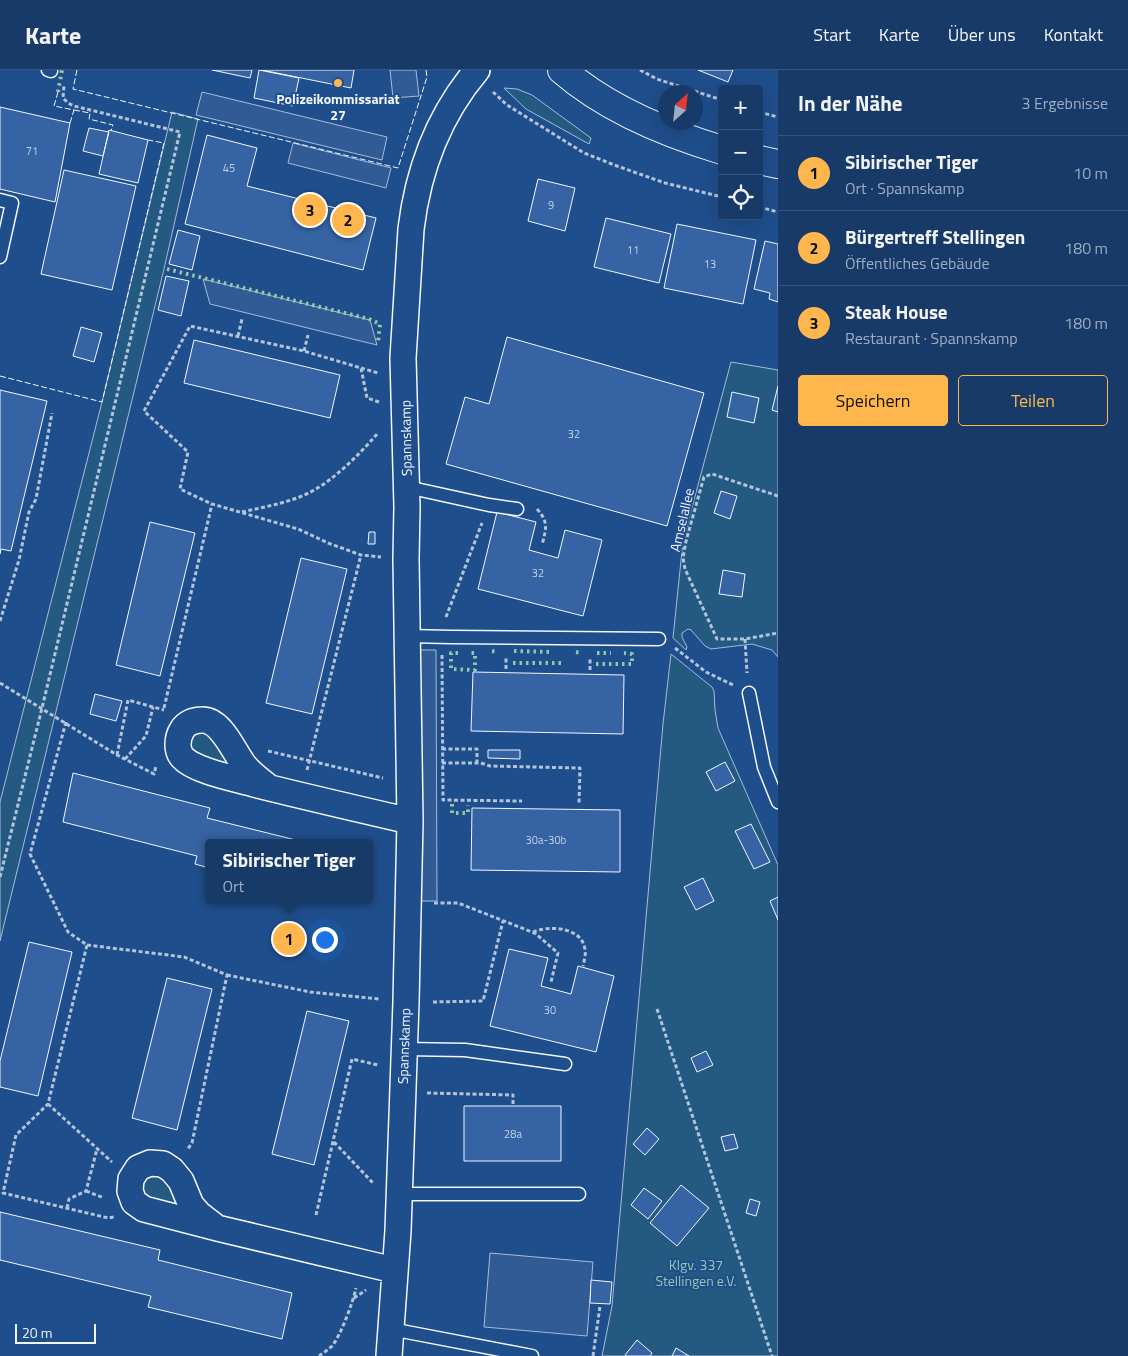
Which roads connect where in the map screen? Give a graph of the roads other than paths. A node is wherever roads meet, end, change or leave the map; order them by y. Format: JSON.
{"nodes":[{"id":1,"x":562,"y":70,"type":"edge"},
{"id":2,"x":484,"y":79,"type":"edge"},
{"id":3,"x":718,"y":149,"type":"edge"},
{"id":4,"x":763,"y":161,"type":"edge"},
{"id":5,"x":778,"y":164,"type":"edge"},
{"id":6,"x":0,"y":200,"type":"edge"},
{"id":7,"x":0,"y":257,"type":"edge"},
{"id":8,"x":406,"y":487,"type":"junction"},
{"id":9,"x":517,"y":509,"type":"dead end"},
{"id":10,"x":407,"y":636,"type":"junction"},
{"id":11,"x":659,"y":639,"type":"road end"},
{"id":12,"x":749,"y":693,"type":"road end"},
{"id":13,"x":270,"y":788,"type":"junction"},
{"id":14,"x":778,"y":802,"type":"edge"},
{"id":15,"x":410,"y":821,"type":"junction"},
{"id":16,"x":565,"y":1064,"type":"dead end"},
{"id":17,"x":403,"y":1071,"type":"junction"},
{"id":18,"x":399,"y":1194,"type":"junction"},
{"id":19,"x":579,"y":1194,"type":"dead end"},
{"id":20,"x":217,"y":1228,"type":"junction"},
{"id":21,"x":394,"y":1270,"type":"junction"},
{"id":22,"x":390,"y":1329,"type":"junction"},
{"id":23,"x":389,"y":1356,"type":"edge"},
{"id":24,"x":532,"y":1356,"type":"edge"}],
"edges":[{"from":1,"to":3,"type":"main road"},
{"from":2,"to":8,"type":"street","name":"Spannskamp"},
{"from":4,"to":5,"type":"main road"},
{"from":6,"to":7,"type":"lane"},
{"from":8,"to":9,"type":"lane"},
{"from":8,"to":10,"type":"street","name":"Spannskamp"},
{"from":10,"to":11,"type":"lane"},
{"from":10,"to":15,"type":"street","name":"Spannskamp"},
{"from":12,"to":14,"type":"lane"},
{"from":13,"to":13,"type":"street"},
{"from":13,"to":15,"type":"street"},
{"from":15,"to":17,"type":"street","name":"Spannskamp"},
{"from":16,"to":17,"type":"lane"},
{"from":17,"to":18,"type":"street","name":"Spannskamp"},
{"from":18,"to":19,"type":"lane"},
{"from":18,"to":21,"type":"street","name":"Spannskamp"},
{"from":20,"to":20,"type":"street"},
{"from":20,"to":21,"type":"street"},
{"from":21,"to":22,"type":"street","name":"Spannskamp"},
{"from":22,"to":23,"type":"street","name":"Spannskamp"},
{"from":22,"to":24,"type":"lane"}]}
